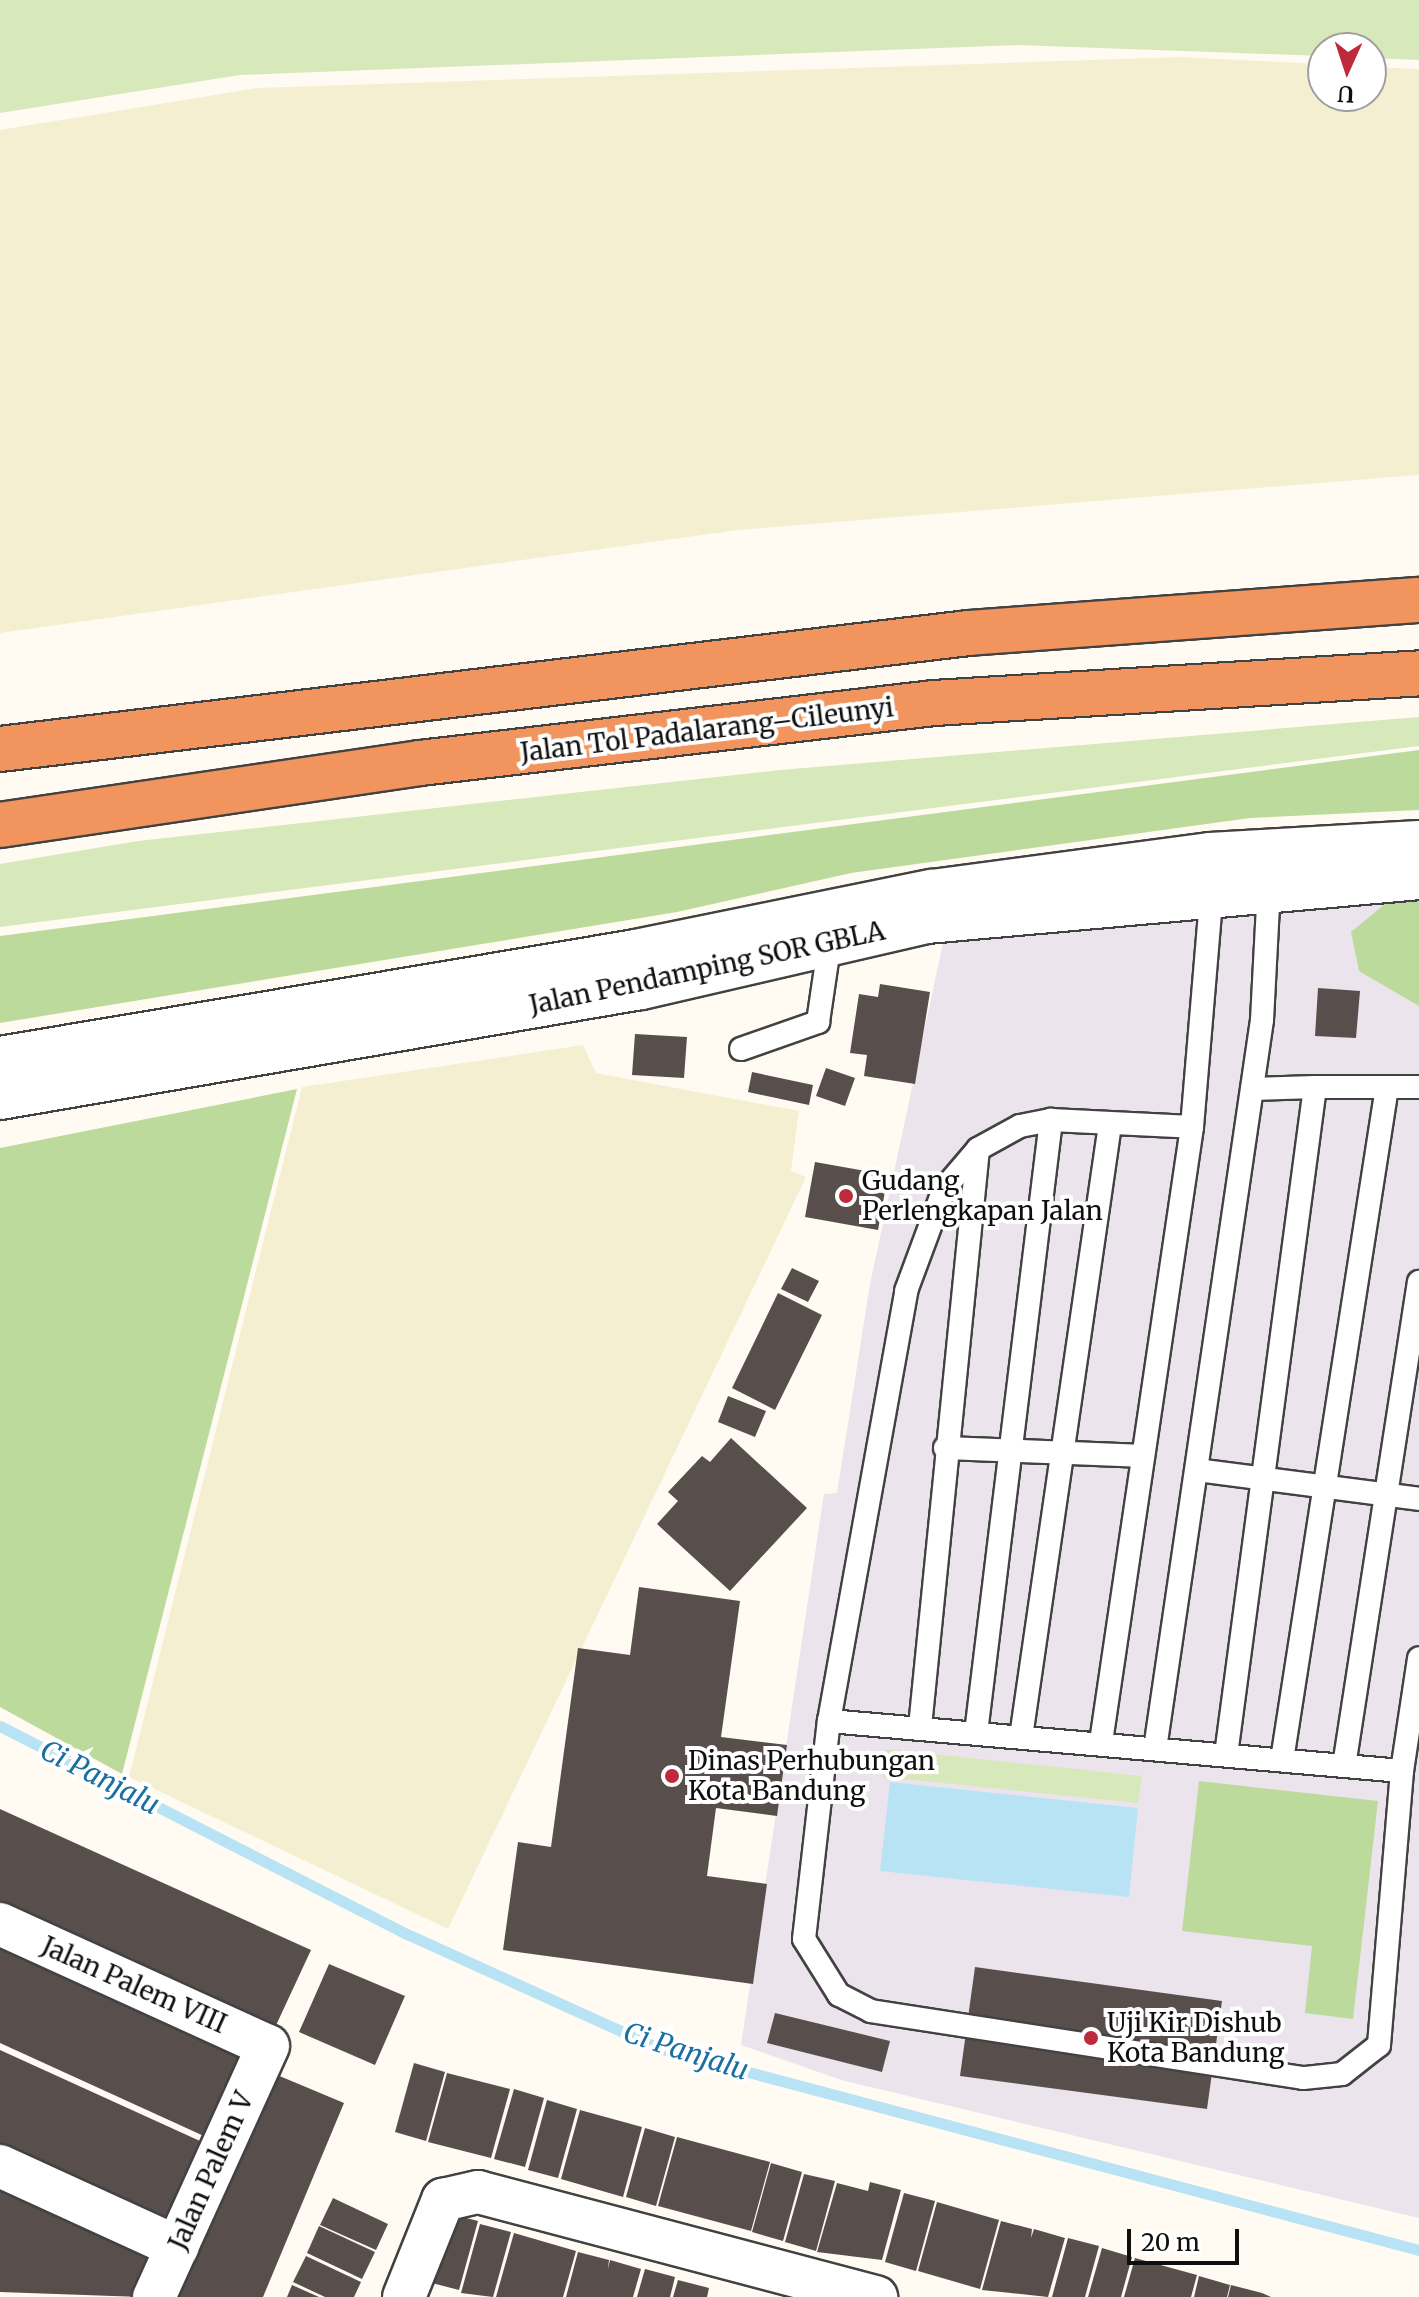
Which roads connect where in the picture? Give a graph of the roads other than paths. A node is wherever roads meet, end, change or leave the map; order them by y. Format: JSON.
{"nodes":[{"id":1,"x":1419,"y":600,"type":"edge"},
{"id":2,"x":1419,"y":673,"type":"edge"},
{"id":3,"x":0,"y":749,"type":"edge"},
{"id":4,"x":0,"y":825,"type":"edge"},
{"id":5,"x":1419,"y":843,"type":"edge"},
{"id":6,"x":1211,"y":874,"type":"junction"},
{"id":7,"x":1419,"y":877,"type":"edge"},
{"id":8,"x":1269,"y":888,"type":"junction"},
{"id":9,"x":830,"y":941,"type":"junction"},
{"id":10,"x":741,"y":1049,"type":"dead end"},
{"id":11,"x":0,"y":1059,"type":"edge"},
{"id":12,"x":1315,"y":1087,"type":"junction"},
{"id":13,"x":1387,"y":1087,"type":"junction"},
{"id":14,"x":1419,"y":1087,"type":"edge"},
{"id":15,"x":1252,"y":1089,"type":"junction"},
{"id":16,"x":0,"y":1097,"type":"edge"},
{"id":17,"x":1051,"y":1120,"type":"junction"},
{"id":18,"x":1110,"y":1125,"type":"junction"},
{"id":19,"x":1192,"y":1127,"type":"junction"},
{"id":20,"x":978,"y":1149,"type":"junction"},
{"id":21,"x":1419,"y":1282,"type":"edge"},
{"id":22,"x":945,"y":1448,"type":"junction"},
{"id":23,"x":1011,"y":1452,"type":"junction"},
{"id":24,"x":1065,"y":1454,"type":"junction"},
{"id":25,"x":1140,"y":1456,"type":"junction"},
{"id":26,"x":1197,"y":1470,"type":"junction"},
{"id":27,"x":1267,"y":1482,"type":"junction"},
{"id":28,"x":1324,"y":1488,"type":"junction"},
{"id":29,"x":1386,"y":1494,"type":"junction"},
{"id":30,"x":1419,"y":1499,"type":"edge"},
{"id":31,"x":1419,"y":1658,"type":"edge"},
{"id":32,"x":829,"y":1721,"type":"junction"},
{"id":33,"x":920,"y":1727,"type":"junction"},
{"id":34,"x":976,"y":1733,"type":"junction"},
{"id":35,"x":1021,"y":1737,"type":"junction"},
{"id":36,"x":1101,"y":1742,"type":"junction"},
{"id":37,"x":1155,"y":1749,"type":"junction"},
{"id":38,"x":1226,"y":1755,"type":"junction"},
{"id":39,"x":1282,"y":1760,"type":"junction"},
{"id":40,"x":1344,"y":1766,"type":"junction"},
{"id":41,"x":1402,"y":1771,"type":"junction"},
{"id":42,"x":0,"y":1924,"type":"edge"},
{"id":43,"x":268,"y":2046,"type":"joint"},
{"id":44,"x":0,"y":2166,"type":"edge"},
{"id":45,"x":177,"y":2247,"type":"junction"},
{"id":46,"x":154,"y":2297,"type":"edge"},
{"id":47,"x":404,"y":2297,"type":"edge"},
{"id":48,"x":876,"y":2297,"type":"edge"}],
"edges":[{"from":1,"to":3,"type":"highway"},
{"from":2,"to":4,"type":"highway","name":"Jalan Tol Padalarang–Cileunyi"},
{"from":5,"to":6,"type":"street","name":"Jalan Pendamping SOR GBLA"},
{"from":6,"to":8,"type":"street","name":"Jalan Pendamping SOR GBLA"},
{"from":6,"to":9,"type":"street","name":"Jalan Pendamping SOR GBLA"},
{"from":6,"to":11,"type":"street","name":"Jalan Pendamping SOR GBLA"},
{"from":6,"to":19,"type":"lane"},
{"from":7,"to":8,"type":"street","name":"Jalan Pendamping SOR GBLA"},
{"from":8,"to":15,"type":"lane"},
{"from":9,"to":10,"type":"lane"},
{"from":9,"to":16,"type":"street","name":"Jalan Pendamping SOR GBLA"},
{"from":12,"to":13,"type":"lane"},
{"from":12,"to":15,"type":"lane"},
{"from":12,"to":27,"type":"lane"},
{"from":13,"to":14,"type":"lane"},
{"from":13,"to":28,"type":"lane"},
{"from":15,"to":26,"type":"lane"},
{"from":17,"to":18,"type":"lane"},
{"from":17,"to":20,"type":"lane"},
{"from":17,"to":23,"type":"lane"},
{"from":18,"to":19,"type":"lane"},
{"from":18,"to":24,"type":"lane"},
{"from":19,"to":25,"type":"lane"},
{"from":20,"to":22,"type":"lane"},
{"from":20,"to":32,"type":"lane"},
{"from":21,"to":29,"type":"lane"},
{"from":22,"to":23,"type":"lane"},
{"from":22,"to":33,"type":"lane"},
{"from":23,"to":24,"type":"lane"},
{"from":23,"to":34,"type":"lane"},
{"from":24,"to":25,"type":"lane"},
{"from":24,"to":35,"type":"lane"},
{"from":25,"to":36,"type":"lane"},
{"from":26,"to":27,"type":"lane"},
{"from":26,"to":37,"type":"lane"},
{"from":27,"to":28,"type":"lane"},
{"from":27,"to":38,"type":"lane"},
{"from":28,"to":29,"type":"lane"},
{"from":28,"to":39,"type":"lane"},
{"from":29,"to":30,"type":"lane"},
{"from":29,"to":40,"type":"lane"},
{"from":31,"to":41,"type":"lane"},
{"from":32,"to":33,"type":"lane"},
{"from":32,"to":41,"type":"lane"},
{"from":33,"to":34,"type":"lane"},
{"from":34,"to":35,"type":"lane"},
{"from":35,"to":36,"type":"lane"},
{"from":36,"to":37,"type":"lane"},
{"from":37,"to":38,"type":"lane"},
{"from":38,"to":39,"type":"lane"},
{"from":39,"to":40,"type":"lane"},
{"from":40,"to":41,"type":"lane"},
{"from":42,"to":43,"type":"street","name":"Jalan Palem VIII"},
{"from":43,"to":45,"type":"street","name":"Jalan Palem V"},
{"from":44,"to":45,"type":"street"},
{"from":45,"to":46,"type":"street","name":"Jalan Palem V"},
{"from":47,"to":48,"type":"street"}]}
